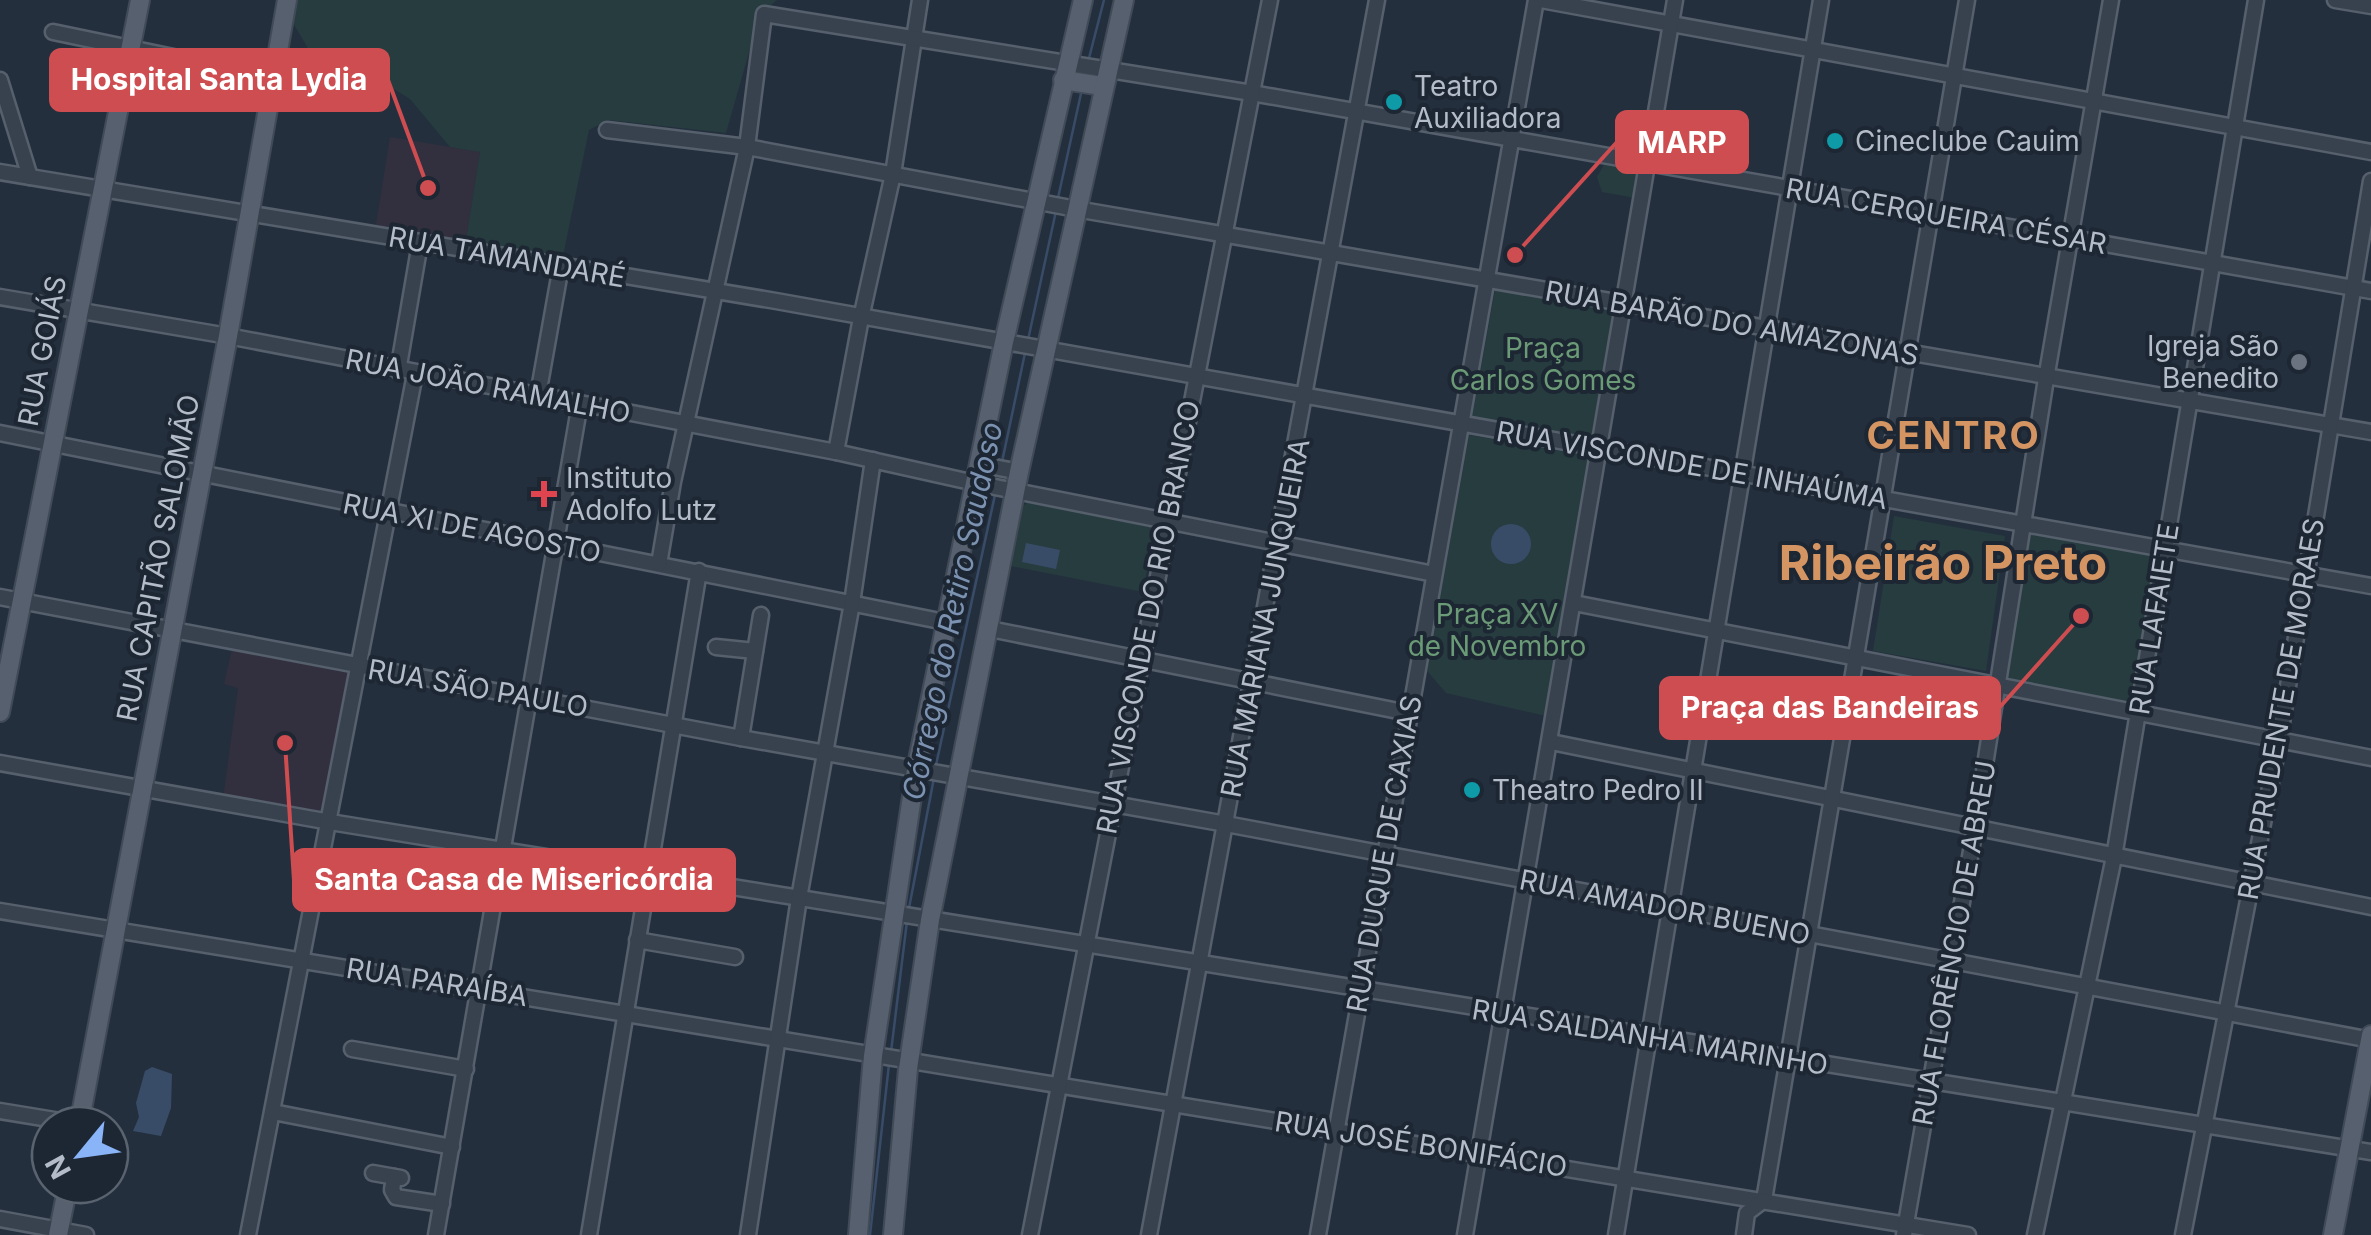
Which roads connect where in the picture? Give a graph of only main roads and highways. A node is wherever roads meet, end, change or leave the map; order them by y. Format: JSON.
{"nodes":[{"id":1,"x":140,"y":0,"type":"edge"},
{"id":2,"x":287,"y":0,"type":"edge"},
{"id":3,"x":1083,"y":0,"type":"edge"},
{"id":4,"x":1124,"y":0,"type":"edge"},
{"id":5,"x":1070,"y":72,"type":"junction"},
{"id":6,"x":1101,"y":77,"type":"junction"},
{"id":7,"x":0,"y":712,"type":"edge"},
{"id":8,"x":2371,"y":1038,"type":"edge"},
{"id":9,"x":83,"y":1105,"type":"edge"},
{"id":10,"x":64,"y":1205,"type":"edge"},
{"id":11,"x":58,"y":1232,"type":"edge"},
{"id":12,"x":858,"y":1235,"type":"edge"},
{"id":13,"x":893,"y":1235,"type":"edge"},
{"id":14,"x":2333,"y":1235,"type":"edge"}],
"edges":[{"from":1,"to":7,"type":"main road","name":"RUA GOIÁS"},
{"from":2,"to":9,"type":"main road","name":"RUA CAPITÃO SALOMÃO"},
{"from":3,"to":5,"type":"main road"},
{"from":4,"to":6,"type":"main road"},
{"from":5,"to":6,"type":"main road"},
{"from":5,"to":12,"type":"main road"},
{"from":6,"to":13,"type":"main road"},
{"from":8,"to":14,"type":"main road"},
{"from":10,"to":11,"type":"main road"}]}
